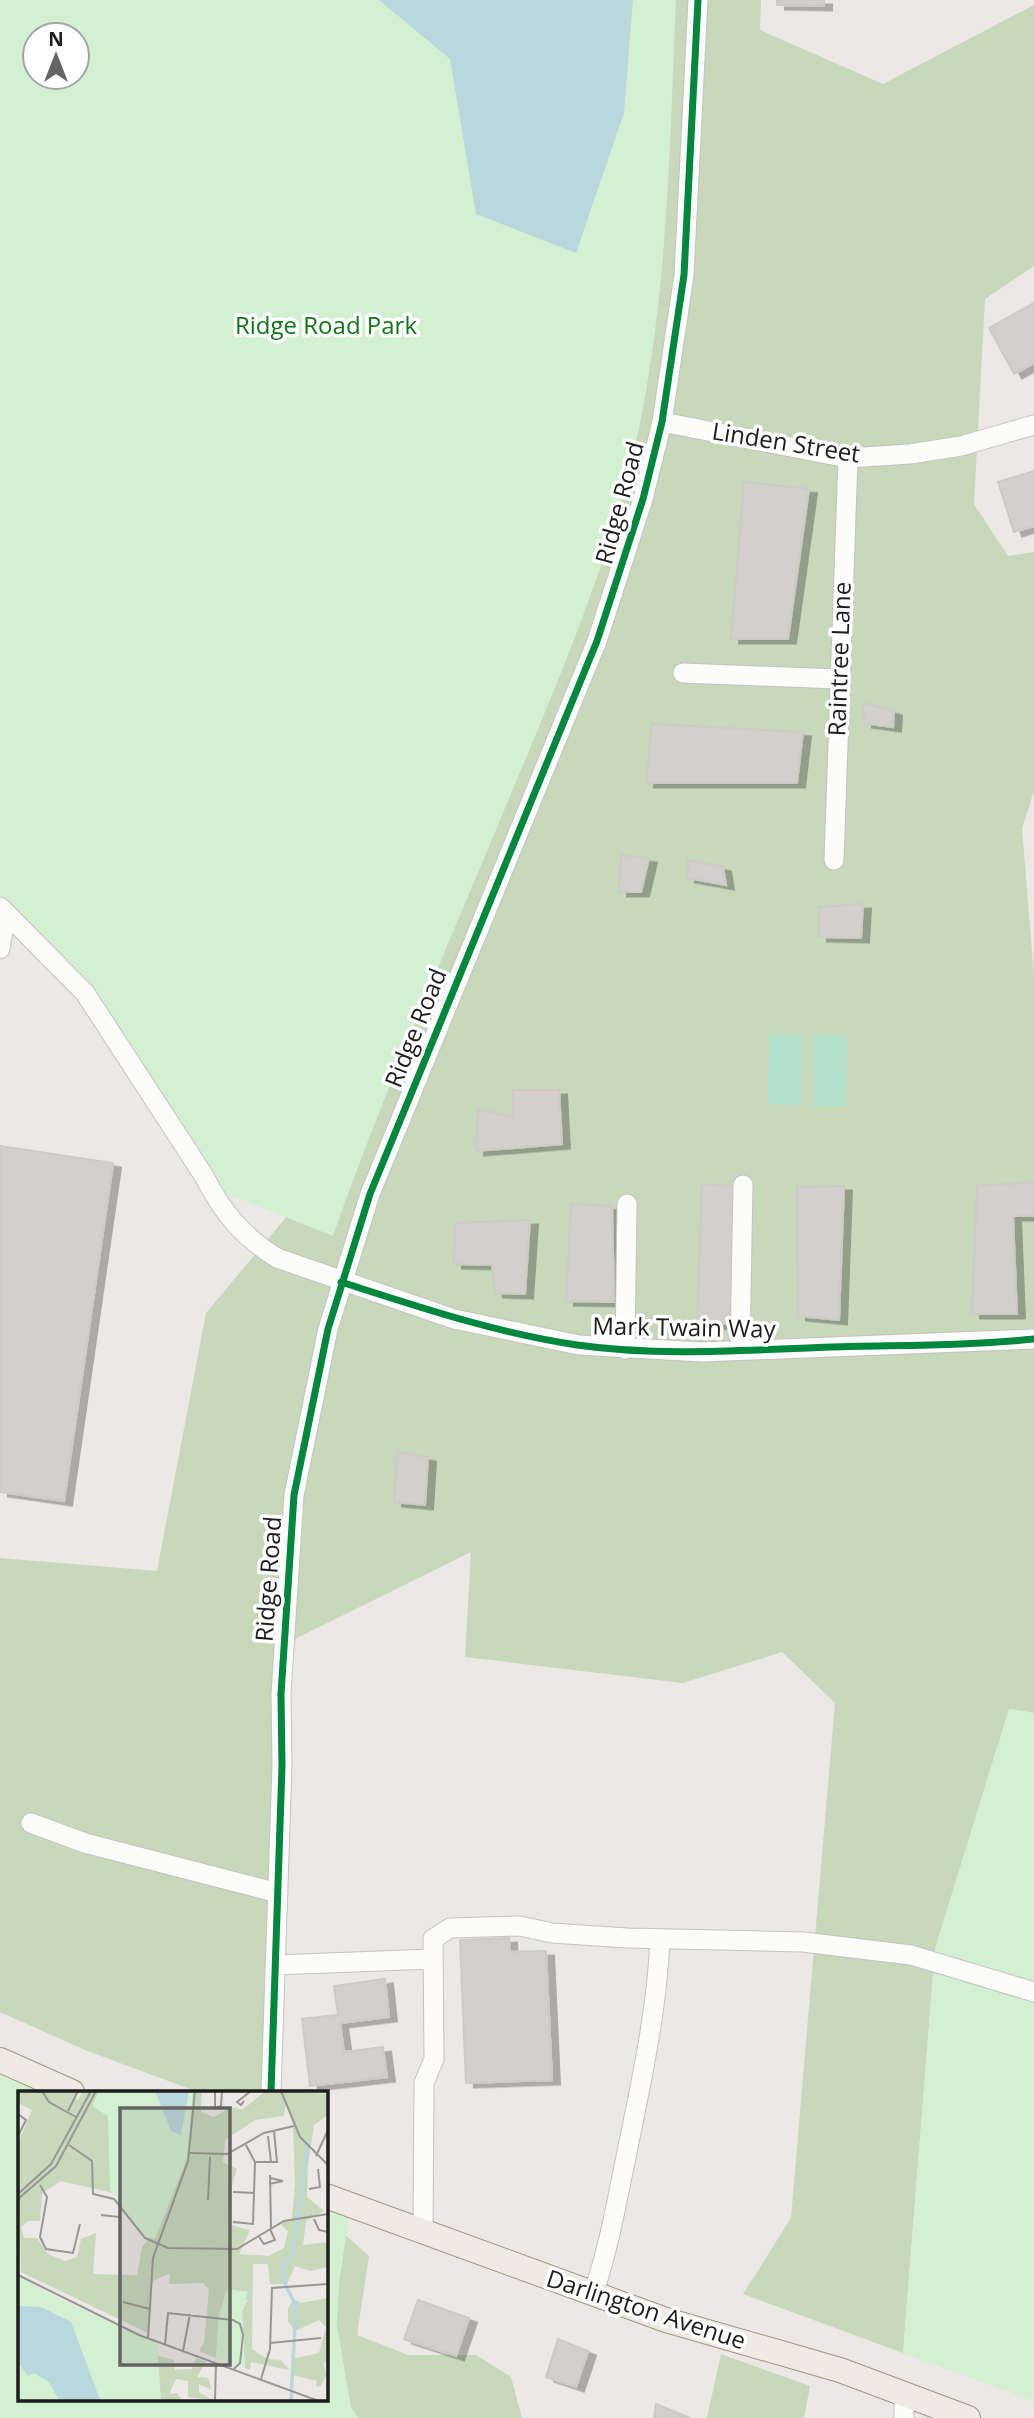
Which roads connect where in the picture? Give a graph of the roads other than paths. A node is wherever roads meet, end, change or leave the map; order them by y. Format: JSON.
{"nodes":[{"id":1,"x":698,"y":0,"type":"edge"},
{"id":2,"x":662,"y":422,"type":"junction"},
{"id":3,"x":1034,"y":425,"type":"edge"},
{"id":4,"x":848,"y":458,"type":"junction"},
{"id":5,"x":682,"y":673,"type":"dead end"},
{"id":6,"x":838,"y":678,"type":"junction"},
{"id":7,"x":834,"y":860,"type":"dead end"},
{"id":8,"x":3,"y":910,"type":"edge"},
{"id":9,"x":0,"y":949,"type":"edge"},
{"id":10,"x":743,"y":1185,"type":"dead end"},
{"id":11,"x":627,"y":1204,"type":"dead end"},
{"id":12,"x":341,"y":1282,"type":"junction"},
{"id":13,"x":1034,"y":1339,"type":"edge"},
{"id":14,"x":625,"y":1349,"type":"junction"},
{"id":15,"x":740,"y":1350,"type":"junction"},
{"id":16,"x":31,"y":1823,"type":"dead end"},
{"id":17,"x":278,"y":1893,"type":"junction"},
{"id":18,"x":660,"y":1939,"type":"junction"},
{"id":19,"x":432,"y":1959,"type":"junction"},
{"id":20,"x":275,"y":1965,"type":"junction"},
{"id":21,"x":1034,"y":1992,"type":"edge"},
{"id":22,"x":0,"y":2060,"type":"edge"},
{"id":23,"x":70,"y":2091,"type":"edge"},
{"id":24,"x":271,"y":2091,"type":"edge"},
{"id":25,"x":327,"y":2196,"type":"edge"},
{"id":26,"x":424,"y":2232,"type":"junction"},
{"id":27,"x":593,"y":2294,"type":"junction"},
{"id":28,"x":904,"y":2406,"type":"edge"},
{"id":29,"x":968,"y":2418,"type":"edge"}],
"edges":[{"from":1,"to":2,"type":"street","name":"Ridge Road"},
{"from":2,"to":4,"type":"street","name":"Linden Street"},
{"from":2,"to":12,"type":"street","name":"Ridge Road"},
{"from":3,"to":4,"type":"street","name":"Linden Street"},
{"from":4,"to":6,"type":"street","name":"Raintree Lane"},
{"from":5,"to":6,"type":"street"},
{"from":6,"to":7,"type":"street","name":"Raintree Lane"},
{"from":8,"to":9,"type":"street"},
{"from":8,"to":12,"type":"street","name":"Mark Twain Way"},
{"from":10,"to":15,"type":"street"},
{"from":11,"to":14,"type":"street"},
{"from":12,"to":14,"type":"street","name":"Mark Twain Way"},
{"from":12,"to":17,"type":"street","name":"Ridge Road"},
{"from":13,"to":15,"type":"street","name":"Mark Twain Way"},
{"from":14,"to":15,"type":"street","name":"Mark Twain Way"},
{"from":16,"to":17,"type":"street"},
{"from":17,"to":20,"type":"street","name":"Ridge Road"},
{"from":18,"to":19,"type":"street"},
{"from":18,"to":21,"type":"street"},
{"from":18,"to":27,"type":"street"},
{"from":19,"to":20,"type":"street"},
{"from":19,"to":26,"type":"street"},
{"from":20,"to":24,"type":"street","name":"Ridge Road"},
{"from":22,"to":23,"type":"main road"},
{"from":25,"to":26,"type":"main road","name":"Darlington Avenue"},
{"from":26,"to":27,"type":"main road","name":"Darlington Avenue"},
{"from":27,"to":28,"type":"main road","name":"Darlington Avenue"},
{"from":28,"to":29,"type":"main road","name":"Darlington Avenue"}]}
